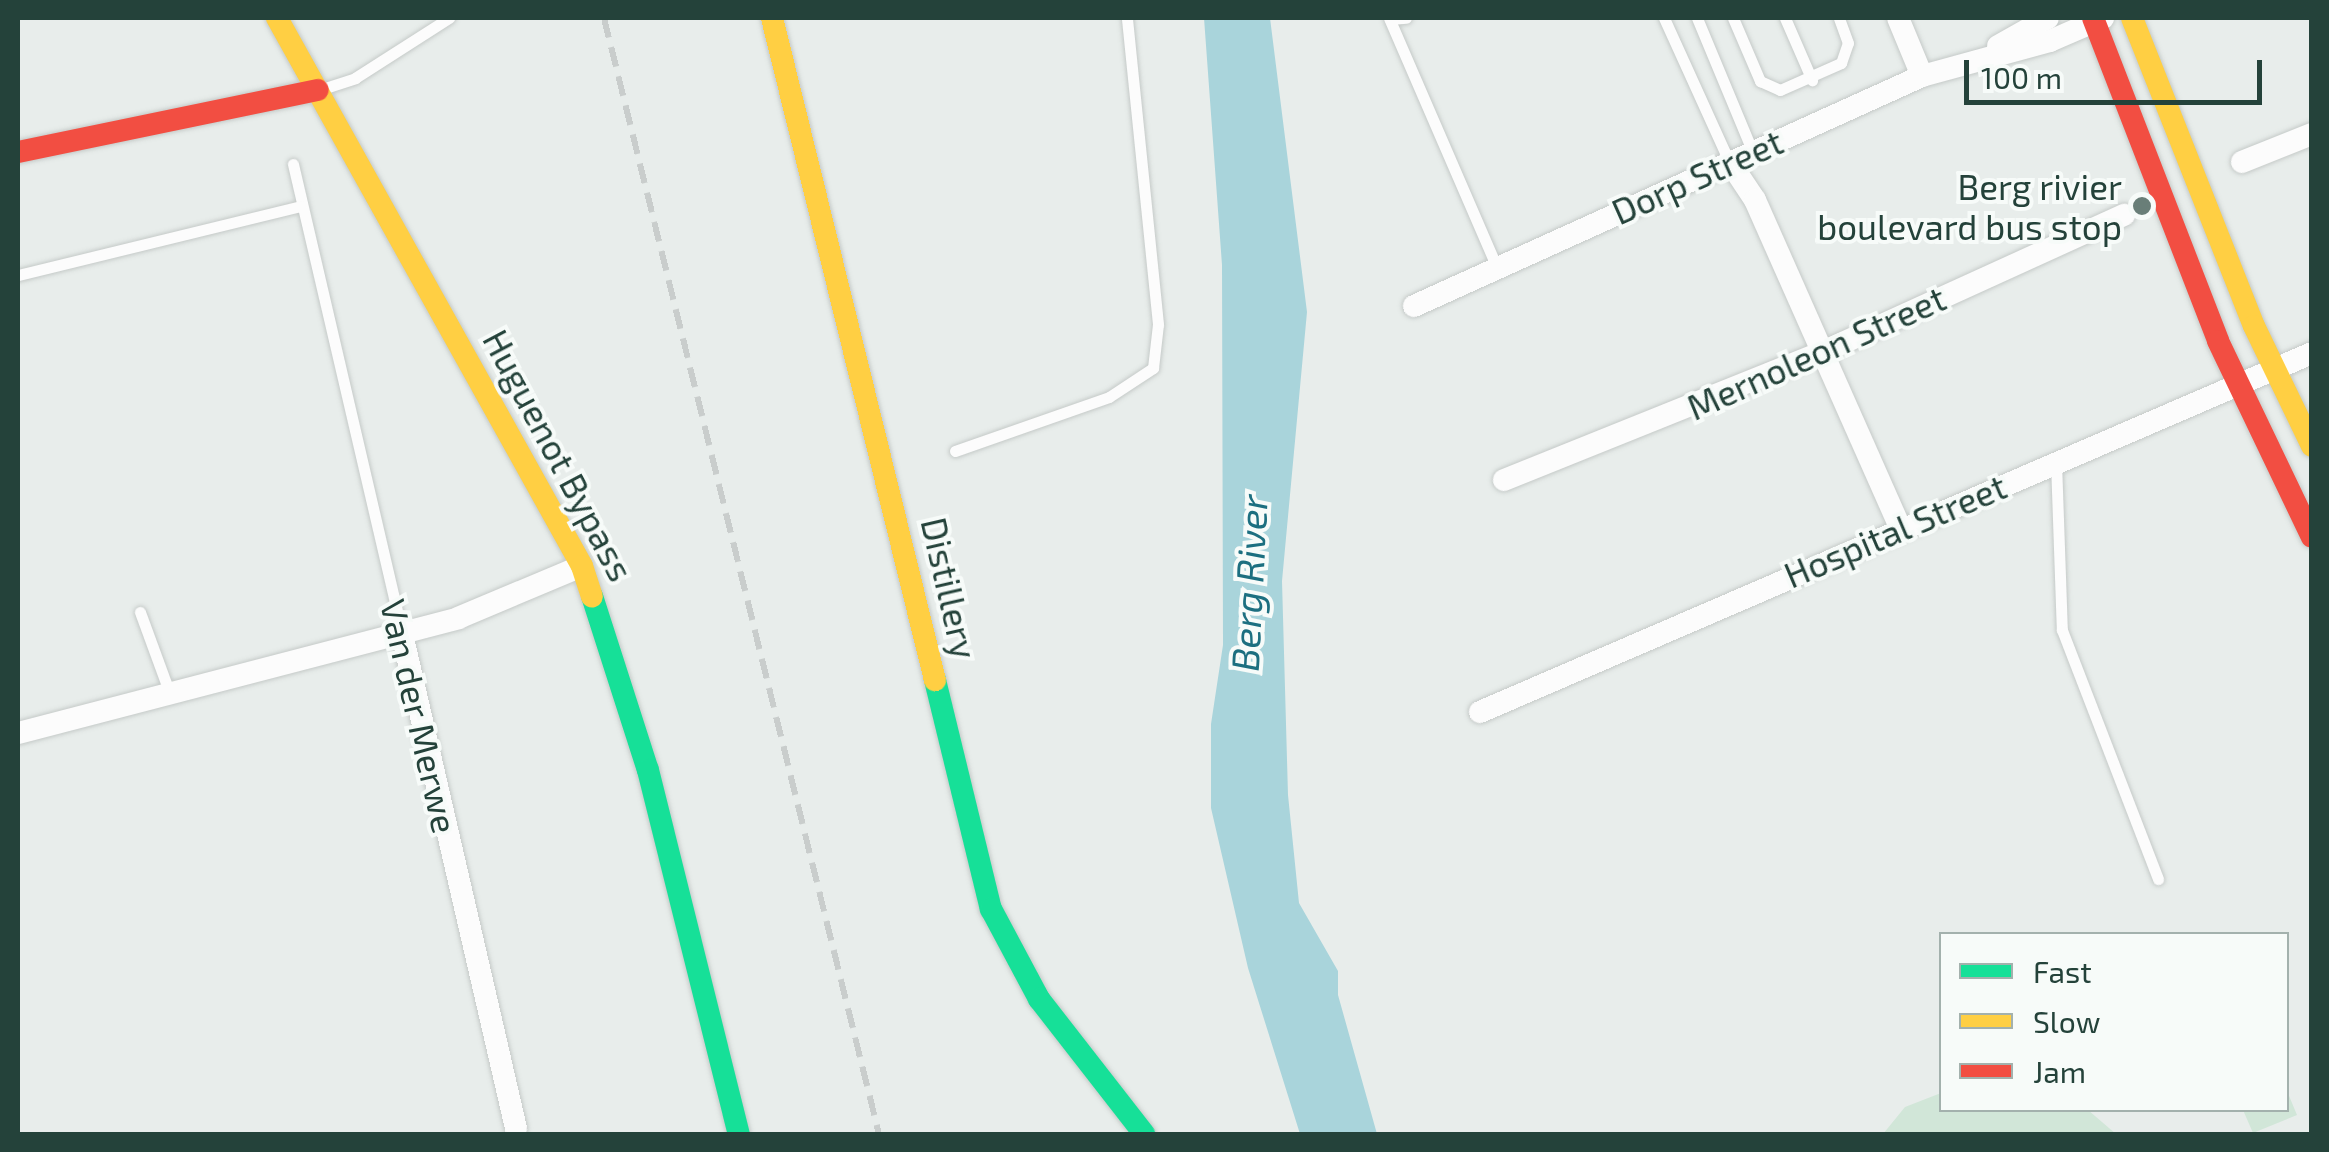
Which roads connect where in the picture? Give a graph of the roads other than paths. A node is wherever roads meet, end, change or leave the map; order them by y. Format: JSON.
{"nodes":[{"id":1,"x":277,"y":18,"type":"edge"},
{"id":2,"x":449,"y":18,"type":"edge"},
{"id":3,"x":772,"y":18,"type":"edge"},
{"id":4,"x":1127,"y":18,"type":"edge"},
{"id":5,"x":1390,"y":18,"type":"edge"},
{"id":6,"x":1406,"y":18,"type":"edge"},
{"id":7,"x":1664,"y":18,"type":"edge"},
{"id":8,"x":1698,"y":18,"type":"edge"},
{"id":9,"x":1733,"y":18,"type":"edge"},
{"id":10,"x":1784,"y":18,"type":"edge"},
{"id":11,"x":1839,"y":18,"type":"edge"},
{"id":12,"x":1898,"y":18,"type":"edge"},
{"id":13,"x":2048,"y":18,"type":"edge"},
{"id":14,"x":2132,"y":18,"type":"edge"},
{"id":15,"x":2146,"y":18,"type":"edge"},
{"id":16,"x":2097,"y":20,"type":"edge"},
{"id":17,"x":2140,"y":41,"type":"junction"},
{"id":18,"x":1982,"y":55,"type":"junction"},
{"id":19,"x":1922,"y":76,"type":"junction"},
{"id":20,"x":1812,"y":80,"type":"junction"},
{"id":21,"x":318,"y":90,"type":"junction"},
{"id":22,"x":2312,"y":134,"type":"edge"},
{"id":23,"x":1752,"y":150,"type":"junction"},
{"id":24,"x":18,"y":152,"type":"edge"},
{"id":25,"x":1729,"y":161,"type":"junction"},
{"id":26,"x":2242,"y":162,"type":"dead end"},
{"id":27,"x":292,"y":164,"type":"dead end"},
{"id":28,"x":1756,"y":200,"type":"junction"},
{"id":29,"x":301,"y":206,"type":"junction"},
{"id":30,"x":2124,"y":215,"type":"dead end"},
{"id":31,"x":1497,"y":267,"type":"junction"},
{"id":32,"x":18,"y":275,"type":"edge"},
{"id":33,"x":1414,"y":306,"type":"dead end"},
{"id":34,"x":1823,"y":352,"type":"junction"},
{"id":35,"x":2312,"y":353,"type":"edge"},
{"id":36,"x":2274,"y":369,"type":"junction"},
{"id":37,"x":2238,"y":385,"type":"junction"},
{"id":38,"x":2312,"y":446,"type":"edge"},
{"id":39,"x":955,"y":451,"type":"dead end"},
{"id":40,"x":2056,"y":462,"type":"junction"},
{"id":41,"x":1504,"y":480,"type":"dead end"},
{"id":42,"x":1900,"y":526,"type":"junction"},
{"id":43,"x":2312,"y":537,"type":"edge"},
{"id":44,"x":582,"y":566,"type":"junction"},
{"id":45,"x":140,"y":612,"type":"dead end"},
{"id":46,"x":402,"y":634,"type":"junction"},
{"id":47,"x":170,"y":694,"type":"junction"},
{"id":48,"x":1480,"y":712,"type":"dead end"},
{"id":49,"x":18,"y":733,"type":"edge"},
{"id":50,"x":2158,"y":879,"type":"dead end"},
{"id":51,"x":516,"y":1128,"type":"dead end"},
{"id":52,"x":739,"y":1134,"type":"edge"},
{"id":53,"x":1144,"y":1134,"type":"edge"}],
"edges":[{"from":1,"to":21,"type":"street","name":"Huguenot Bypass"},
{"from":2,"to":21,"type":"lane"},
{"from":3,"to":53,"type":"street","name":"Distillery"},
{"from":4,"to":39,"type":"lane"},
{"from":5,"to":6,"type":"lane"},
{"from":5,"to":31,"type":"lane"},
{"from":7,"to":25,"type":"lane"},
{"from":8,"to":23,"type":"lane"},
{"from":9,"to":20,"type":"lane"},
{"from":10,"to":20,"type":"lane"},
{"from":11,"to":20,"type":"lane"},
{"from":12,"to":19,"type":"street"},
{"from":13,"to":18,"type":"street","name":"Dorp Street"},
{"from":14,"to":17,"type":"street"},
{"from":15,"to":17,"type":"street"},
{"from":16,"to":18,"type":"street","name":"Dorp Street"},
{"from":16,"to":37,"type":"street"},
{"from":17,"to":36,"type":"street"},
{"from":18,"to":19,"type":"street","name":"Dorp Street"},
{"from":19,"to":23,"type":"street","name":"Dorp Street"},
{"from":21,"to":24,"type":"street"},
{"from":21,"to":44,"type":"street","name":"Huguenot Bypass"},
{"from":22,"to":26,"type":"street"},
{"from":23,"to":25,"type":"street","name":"Dorp Street"},
{"from":23,"to":28,"type":"street"},
{"from":25,"to":28,"type":"street"},
{"from":25,"to":31,"type":"street","name":"Dorp Street"},
{"from":27,"to":29,"type":"lane","name":"Van der Merwe"},
{"from":28,"to":34,"type":"street"},
{"from":29,"to":32,"type":"lane"},
{"from":29,"to":46,"type":"lane","name":"Van der Merwe"},
{"from":30,"to":34,"type":"street","name":"Mernoleon Street"},
{"from":31,"to":33,"type":"street","name":"Dorp Street"},
{"from":34,"to":41,"type":"street","name":"Mernoleon Street"},
{"from":34,"to":42,"type":"street"},
{"from":35,"to":36,"type":"street","name":"Hospital Street"},
{"from":36,"to":37,"type":"street","name":"Hospital Street"},
{"from":36,"to":38,"type":"street"},
{"from":37,"to":40,"type":"street","name":"Hospital Street"},
{"from":37,"to":43,"type":"street"},
{"from":40,"to":42,"type":"street","name":"Hospital Street"},
{"from":40,"to":50,"type":"lane"},
{"from":42,"to":48,"type":"street","name":"Hospital Street"},
{"from":44,"to":46,"type":"street"},
{"from":44,"to":52,"type":"street","name":"Huguenot Bypass"},
{"from":45,"to":47,"type":"lane"},
{"from":46,"to":47,"type":"street"},
{"from":46,"to":51,"type":"street","name":"Van der Merwe"},
{"from":47,"to":49,"type":"street"}]}
